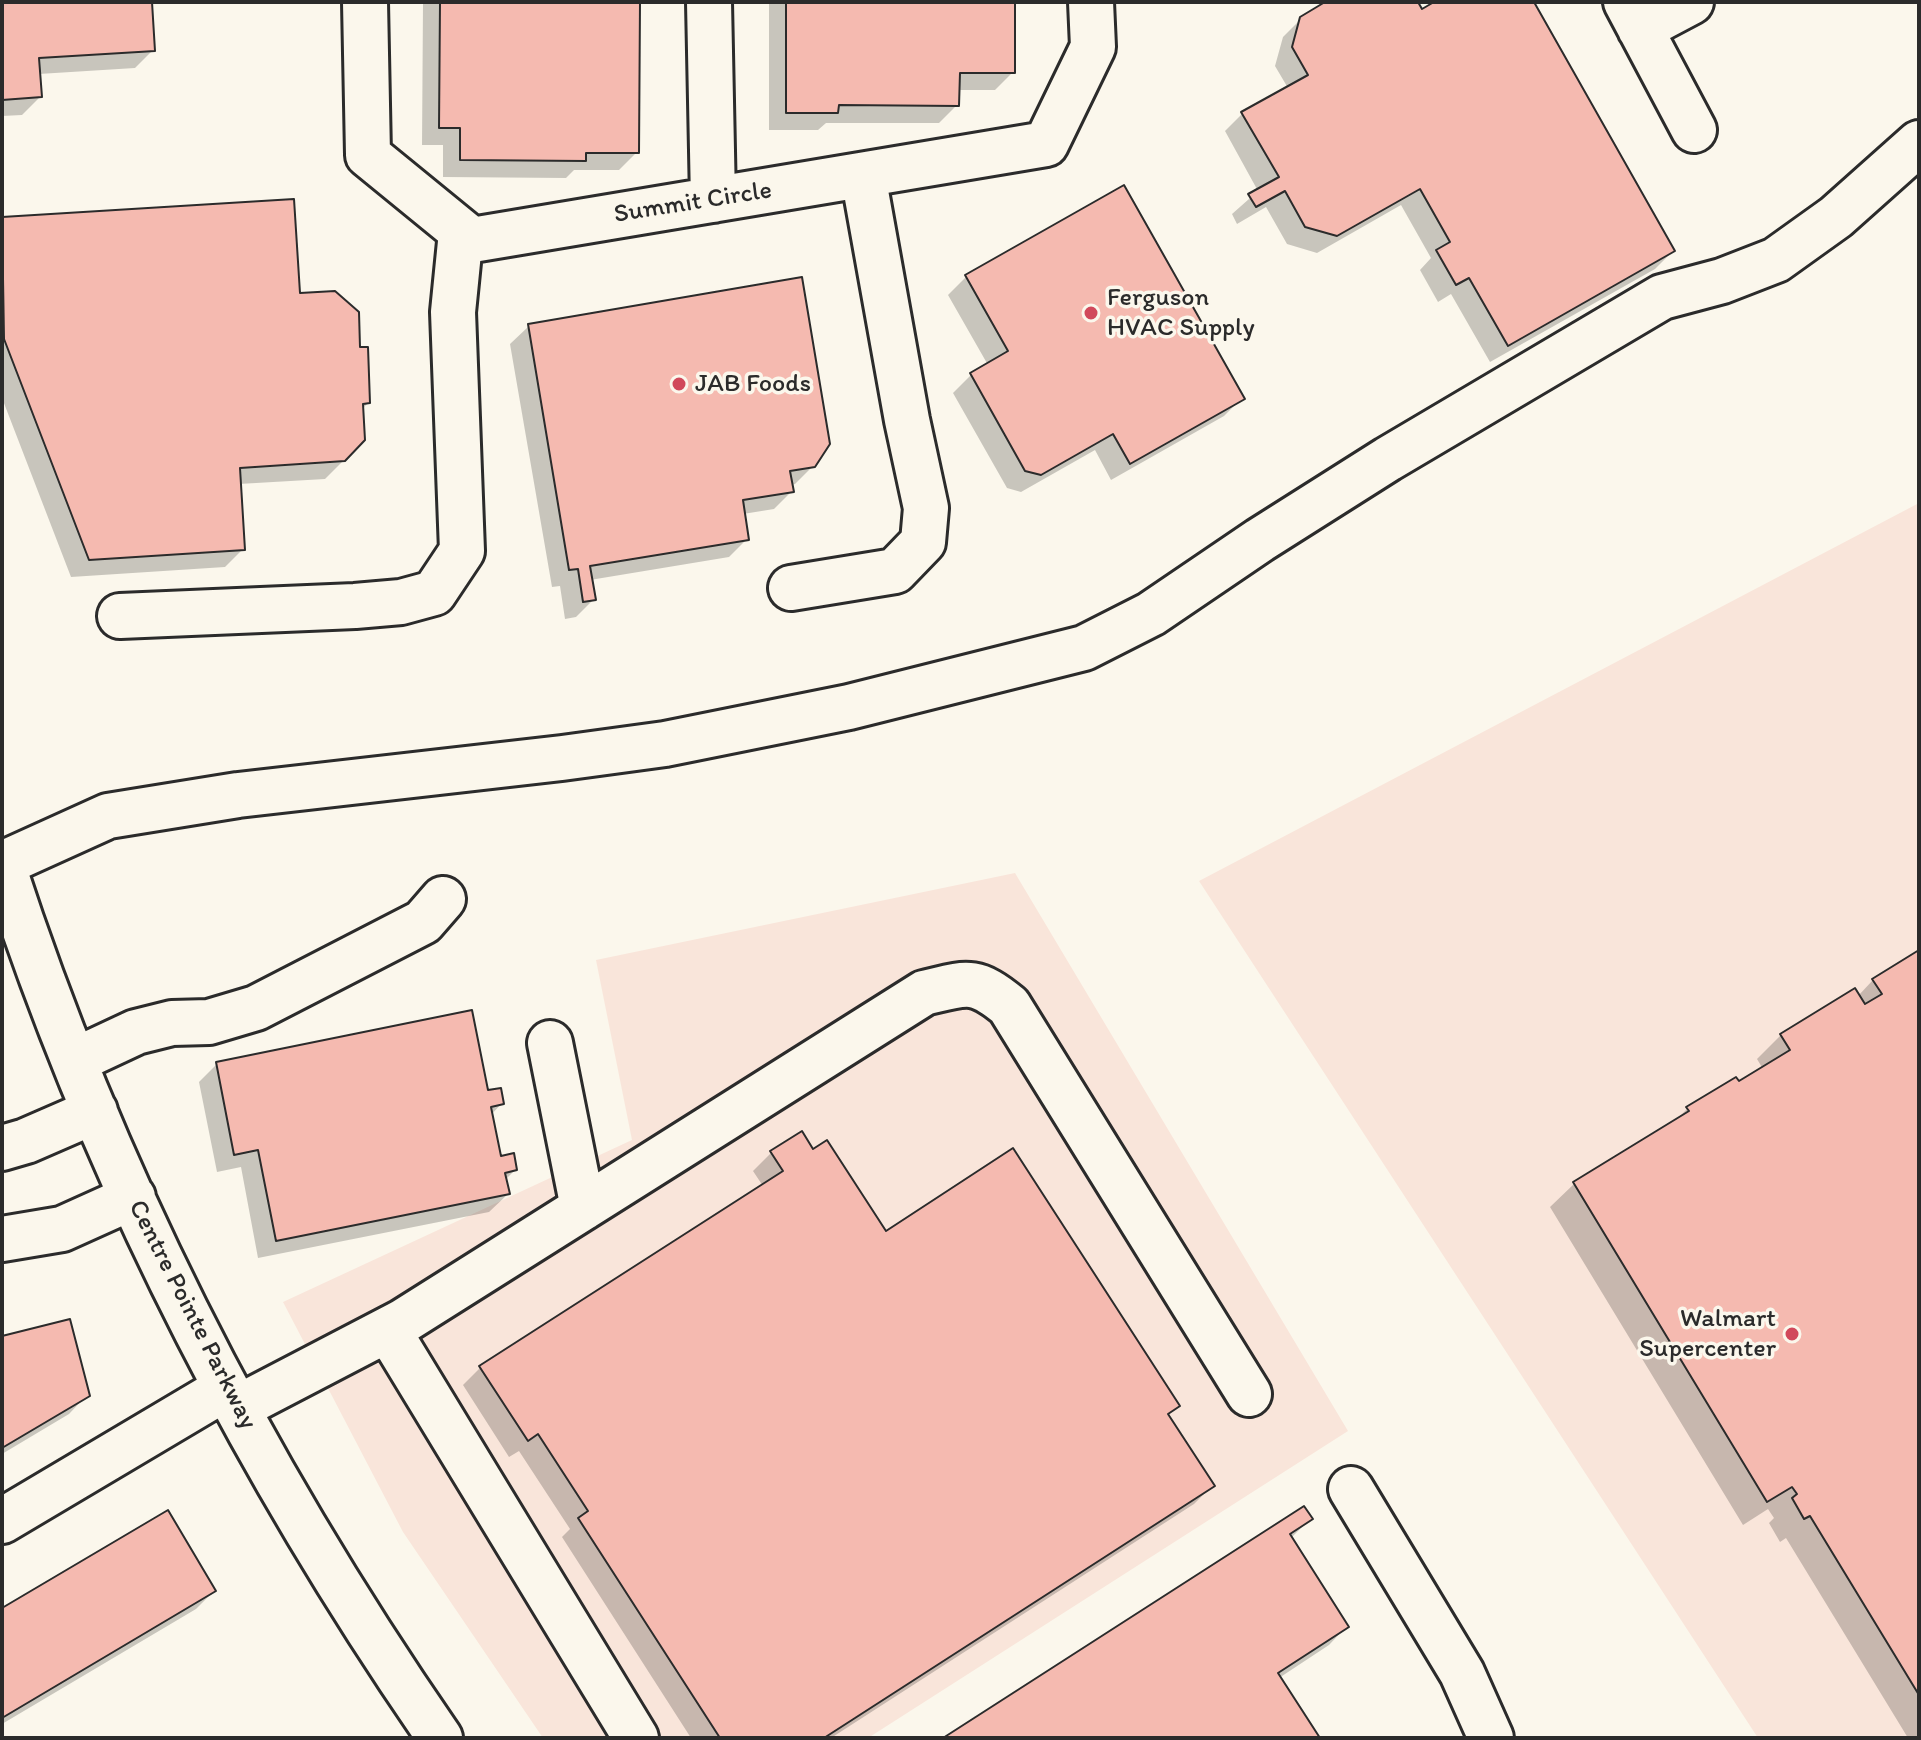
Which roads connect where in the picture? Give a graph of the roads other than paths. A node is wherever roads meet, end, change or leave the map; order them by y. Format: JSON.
{"nodes":[{"id":1,"x":365,"y":2,"type":"edge"},
{"id":2,"x":709,"y":2,"type":"edge"},
{"id":3,"x":1091,"y":2,"type":"edge"},
{"id":4,"x":1691,"y":2,"type":"edge"},
{"id":5,"x":1633,"y":15,"type":"edge"},
{"id":6,"x":1694,"y":130,"type":"dead end"},
{"id":7,"x":1919,"y":143,"type":"edge"},
{"id":8,"x":863,"y":175,"type":"junction"},
{"id":9,"x":713,"y":200,"type":"junction"},
{"id":10,"x":461,"y":232,"type":"junction"},
{"id":11,"x":791,"y":588,"type":"dead end"},
{"id":12,"x":120,"y":616,"type":"dead end"},
{"id":13,"x":2,"y":864,"type":"edge"},
{"id":14,"x":443,"y":899,"type":"dead end"},
{"id":15,"x":550,"y":1043,"type":"dead end"},
{"id":16,"x":74,"y":1061,"type":"junction"},
{"id":17,"x":95,"y":1111,"type":"junction"},
{"id":18,"x":2,"y":1148,"type":"edge"},
{"id":19,"x":133,"y":1197,"type":"junction"},
{"id":20,"x":583,"y":1208,"type":"junction"},
{"id":21,"x":2,"y":1239,"type":"edge"},
{"id":22,"x":388,"y":1330,"type":"junction"},
{"id":23,"x":1249,"y":1394,"type":"dead end"},
{"id":24,"x":232,"y":1398,"type":"junction"},
{"id":25,"x":1351,"y":1489,"type":"dead end"},
{"id":26,"x":2,"y":1521,"type":"edge"},
{"id":27,"x":440,"y":1738,"type":"edge"},
{"id":28,"x":636,"y":1738,"type":"edge"},
{"id":29,"x":1491,"y":1738,"type":"edge"}],
"edges":[{"from":1,"to":10,"type":"street"},
{"from":2,"to":9,"type":"street"},
{"from":3,"to":8,"type":"street","name":"Summit Circle"},
{"from":4,"to":5,"type":"street"},
{"from":5,"to":6,"type":"street"},
{"from":7,"to":13,"type":"street"},
{"from":8,"to":9,"type":"street","name":"Summit Circle"},
{"from":8,"to":11,"type":"street"},
{"from":9,"to":10,"type":"street","name":"Summit Circle"},
{"from":10,"to":12,"type":"street"},
{"from":13,"to":16,"type":"street","name":"Centre Pointe Parkway"},
{"from":14,"to":16,"type":"street"},
{"from":15,"to":20,"type":"street"},
{"from":16,"to":17,"type":"street","name":"Centre Pointe Parkway"},
{"from":17,"to":18,"type":"street"},
{"from":17,"to":19,"type":"street","name":"Centre Pointe Parkway"},
{"from":19,"to":21,"type":"street"},
{"from":19,"to":24,"type":"street","name":"Centre Pointe Parkway"},
{"from":20,"to":22,"type":"street"},
{"from":20,"to":23,"type":"street"},
{"from":22,"to":24,"type":"street"},
{"from":22,"to":28,"type":"street"},
{"from":24,"to":26,"type":"street"},
{"from":24,"to":27,"type":"street","name":"Centre Pointe Parkway"},
{"from":25,"to":29,"type":"street"}]}
